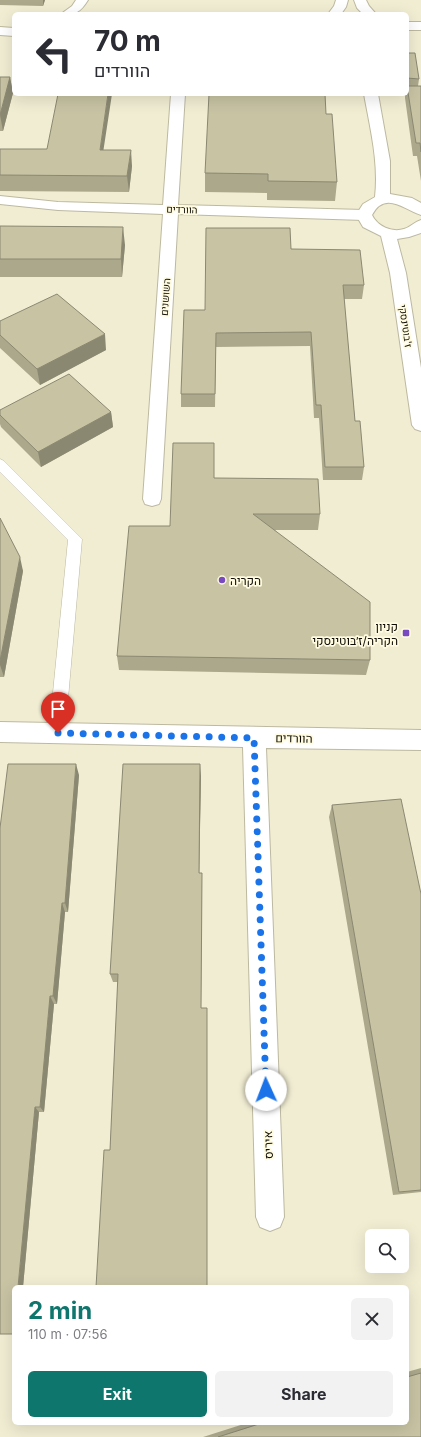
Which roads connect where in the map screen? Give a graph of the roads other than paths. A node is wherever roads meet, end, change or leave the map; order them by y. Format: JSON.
{"nodes":[{"id":1,"x":342,"y":0,"type":"edge"},
{"id":2,"x":360,"y":0,"type":"edge"},
{"id":3,"x":82,"y":2,"type":"edge"},
{"id":4,"x":70,"y":12,"type":"edge"},
{"id":5,"x":88,"y":12,"type":"edge"},
{"id":6,"x":336,"y":12,"type":"edge"},
{"id":7,"x":368,"y":12,"type":"edge"},
{"id":8,"x":0,"y":24,"type":"edge"},
{"id":9,"x":12,"y":24,"type":"edge"},
{"id":10,"x":409,"y":26,"type":"edge"},
{"id":11,"x":421,"y":26,"type":"edge"},
{"id":12,"x":0,"y":32,"type":"edge"},
{"id":13,"x":12,"y":32,"type":"edge"},
{"id":14,"x":409,"y":37,"type":"edge"},
{"id":15,"x":421,"y":37,"type":"edge"},
{"id":16,"x":178,"y":96,"type":"edge"},
{"id":17,"x":371,"y":96,"type":"edge"},
{"id":18,"x":383,"y":169,"type":"junction"},
{"id":19,"x":0,"y":200,"type":"edge"},
{"id":20,"x":382,"y":200,"type":"junction"},
{"id":21,"x":402,"y":200,"type":"junction"},
{"id":22,"x":420,"y":208,"type":"edge"},
{"id":23,"x":170,"y":209,"type":"junction"},
{"id":24,"x":364,"y":215,"type":"junction"},
{"id":25,"x":417,"y":228,"type":"edge"},
{"id":26,"x":388,"y":233,"type":"junction"},
{"id":27,"x":398,"y":274,"type":"junction"},
{"id":28,"x":421,"y":425,"type":"edge"},
{"id":29,"x":0,"y":464,"type":"edge"},
{"id":30,"x":152,"y":499,"type":"dead end"},
{"id":31,"x":0,"y":732,"type":"edge"},
{"id":32,"x":58,"y":733,"type":"junction"},
{"id":33,"x":254,"y":738,"type":"junction"},
{"id":34,"x":421,"y":740,"type":"edge"},
{"id":35,"x":270,"y":1217,"type":"dead end"}],
"edges":[{"from":1,"to":6,"type":"street"},
{"from":2,"to":7,"type":"street"},
{"from":3,"to":4,"type":"street"},
{"from":3,"to":5,"type":"street"},
{"from":8,"to":9,"type":"street"},
{"from":10,"to":11,"type":"street"},
{"from":12,"to":13,"type":"street"},
{"from":14,"to":15,"type":"street"},
{"from":16,"to":23,"type":"street","name":"השושנים"},
{"from":17,"to":18,"type":"street"},
{"from":18,"to":20,"type":"street"},
{"from":18,"to":21,"type":"street"},
{"from":19,"to":23,"type":"street","name":"הוורדים"},
{"from":20,"to":21,"type":"street"},
{"from":20,"to":24,"type":"street"},
{"from":21,"to":22,"type":"street"},
{"from":23,"to":24,"type":"street","name":"הוורדים"},
{"from":23,"to":30,"type":"street","name":"השושנים"},
{"from":24,"to":26,"type":"street"},
{"from":25,"to":26,"type":"street"},
{"from":25,"to":27,"type":"street","name":"ז'בוטינסקי"},
{"from":26,"to":27,"type":"street","name":"ז'בוטינסקי"},
{"from":27,"to":28,"type":"street","name":"ז'בוטינסקי"},
{"from":29,"to":32,"type":"lane"},
{"from":31,"to":32,"type":"street","name":"הוורדים"},
{"from":32,"to":33,"type":"street","name":"הוורדים"},
{"from":33,"to":34,"type":"street","name":"הוורדים"},
{"from":33,"to":35,"type":"street","name":"איריס"}]}
